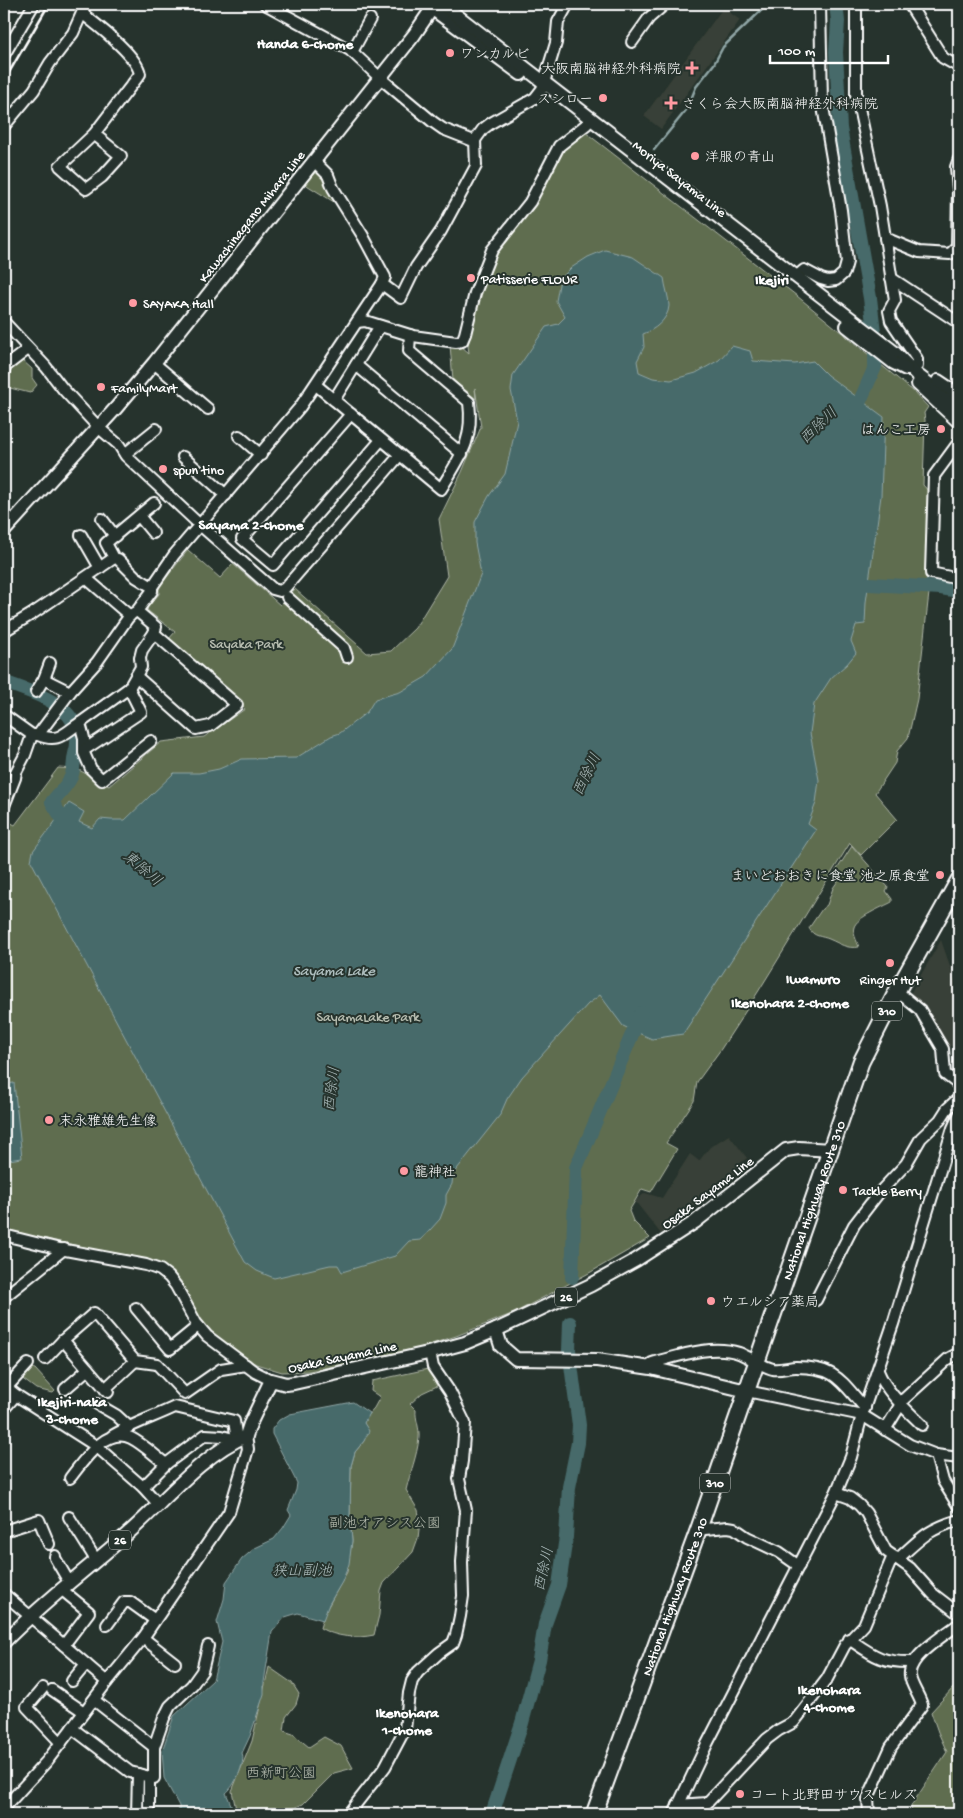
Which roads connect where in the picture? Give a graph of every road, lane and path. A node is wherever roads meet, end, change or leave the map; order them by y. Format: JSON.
{"nodes":[{"id":1,"x":34,"y":4,"type":"edge"},
{"id":2,"x":265,"y":4,"type":"edge"},
{"id":3,"x":568,"y":4,"type":"edge"},
{"id":4,"x":665,"y":4,"type":"edge"},
{"id":5,"x":820,"y":4,"type":"edge"},
{"id":6,"x":856,"y":4,"type":"edge"},
{"id":7,"x":909,"y":4,"type":"edge"},
{"id":8,"x":434,"y":5,"type":"edge"},
{"id":9,"x":84,"y":9,"type":"edge"},
{"id":10,"x":370,"y":19,"type":"dead end"},
{"id":11,"x":632,"y":42,"type":"dead end"},
{"id":12,"x":352,"y":52,"type":"junction"},
{"id":13,"x":4,"y":55,"type":"edge"},
{"id":14,"x":959,"y":67,"type":"edge"},
{"id":15,"x":379,"y":77,"type":"junction"},
{"id":16,"x":543,"y":85,"type":"junction"},
{"id":17,"x":587,"y":124,"type":"junction"},
{"id":18,"x":4,"y":126,"type":"edge"},
{"id":19,"x":94,"y":134,"type":"junction"},
{"id":20,"x":476,"y":140,"type":"junction"},
{"id":21,"x":959,"y":158,"type":"edge"},
{"id":22,"x":314,"y":161,"type":"junction"},
{"id":23,"x":885,"y":238,"type":"junction"},
{"id":24,"x":797,"y":276,"type":"junction"},
{"id":25,"x":891,"y":278,"type":"junction"},
{"id":26,"x":382,"y":284,"type":"junction"},
{"id":27,"x":837,"y":313,"type":"junction"},
{"id":28,"x":4,"y":322,"type":"edge"},
{"id":29,"x":357,"y":322,"type":"junction"},
{"id":30,"x":959,"y":324,"type":"edge"},
{"id":31,"x":380,"y":326,"type":"junction"},
{"id":32,"x":410,"y":335,"type":"junction"},
{"id":33,"x":28,"y":349,"type":"junction"},
{"id":34,"x":894,"y":357,"type":"junction"},
{"id":35,"x":154,"y":363,"type":"junction"},
{"id":36,"x":356,"y":365,"type":"junction"},
{"id":37,"x":917,"y":370,"type":"junction"},
{"id":38,"x":4,"y":371,"type":"edge"},
{"id":39,"x":316,"y":385,"type":"junction"},
{"id":40,"x":959,"y":395,"type":"edge"},
{"id":41,"x":334,"y":400,"type":"junction"},
{"id":42,"x":959,"y":407,"type":"edge"},
{"id":43,"x":208,"y":410,"type":"dead end"},
{"id":44,"x":351,"y":414,"type":"junction"},
{"id":45,"x":959,"y":422,"type":"edge"},
{"id":46,"x":99,"y":428,"type":"junction"},
{"id":47,"x":156,"y":429,"type":"dead end"},
{"id":48,"x":240,"y":436,"type":"dead end"},
{"id":49,"x":380,"y":440,"type":"junction"},
{"id":50,"x":959,"y":442,"type":"edge"},
{"id":51,"x":125,"y":454,"type":"junction"},
{"id":52,"x":462,"y":454,"type":"junction"},
{"id":53,"x":261,"y":455,"type":"junction"},
{"id":54,"x":399,"y":456,"type":"junction"},
{"id":55,"x":183,"y":457,"type":"dead end"},
{"id":56,"x":226,"y":495,"type":"junction"},
{"id":57,"x":154,"y":503,"type":"dead end"},
{"id":58,"x":138,"y":516,"type":"junction"},
{"id":59,"x":102,"y":518,"type":"dead end"},
{"id":60,"x":200,"y":526,"type":"junction"},
{"id":61,"x":4,"y":531,"type":"edge"},
{"id":62,"x":153,"y":533,"type":"dead end"},
{"id":63,"x":81,"y":535,"type":"dead end"},
{"id":64,"x":115,"y":536,"type":"junction"},
{"id":65,"x":114,"y":558,"type":"junction"},
{"id":66,"x":100,"y":568,"type":"junction"},
{"id":67,"x":86,"y":578,"type":"junction"},
{"id":68,"x":959,"y":579,"type":"edge"},
{"id":69,"x":152,"y":587,"type":"junction"},
{"id":70,"x":287,"y":598,"type":"dead end"},
{"id":71,"x":133,"y":613,"type":"junction"},
{"id":72,"x":4,"y":631,"type":"edge"},
{"id":73,"x":154,"y":633,"type":"junction"},
{"id":74,"x":347,"y":657,"type":"dead end"},
{"id":75,"x":50,"y":663,"type":"dead end"},
{"id":76,"x":136,"y":676,"type":"junction"},
{"id":77,"x":44,"y":679,"type":"junction"},
{"id":78,"x":129,"y":688,"type":"junction"},
{"id":79,"x":36,"y":692,"type":"dead end"},
{"id":80,"x":70,"y":692,"type":"junction"},
{"id":81,"x":4,"y":715,"type":"edge"},
{"id":82,"x":76,"y":725,"type":"junction"},
{"id":83,"x":35,"y":735,"type":"junction"},
{"id":84,"x":151,"y":740,"type":"dead end"},
{"id":85,"x":84,"y":750,"type":"junction"},
{"id":86,"x":4,"y":806,"type":"edge"},
{"id":87,"x":959,"y":880,"type":"edge"},
{"id":88,"x":897,"y":991,"type":"junction"},
{"id":89,"x":959,"y":1085,"type":"edge"},
{"id":90,"x":959,"y":1098,"type":"edge"},
{"id":91,"x":959,"y":1115,"type":"edge"},
{"id":92,"x":956,"y":1134,"type":"edge"},
{"id":93,"x":831,"y":1150,"type":"junction"},
{"id":94,"x":4,"y":1235,"type":"edge"},
{"id":95,"x":64,"y":1249,"type":"junction"},
{"id":96,"x":4,"y":1297,"type":"edge"},
{"id":97,"x":816,"y":1300,"type":"dead end"},
{"id":98,"x":136,"y":1308,"type":"dead end"},
{"id":99,"x":198,"y":1326,"type":"junction"},
{"id":100,"x":496,"y":1330,"type":"junction"},
{"id":101,"x":63,"y":1340,"type":"junction"},
{"id":102,"x":430,"y":1352,"type":"junction"},
{"id":103,"x":959,"y":1353,"type":"edge"},
{"id":104,"x":45,"y":1359,"type":"dead end"},
{"id":105,"x":757,"y":1360,"type":"junction"},
{"id":106,"x":135,"y":1361,"type":"junction"},
{"id":107,"x":28,"y":1364,"type":"dead end"},
{"id":108,"x":246,"y":1365,"type":"junction"},
{"id":109,"x":651,"y":1368,"type":"junction"},
{"id":110,"x":88,"y":1369,"type":"junction"},
{"id":111,"x":878,"y":1371,"type":"junction"},
{"id":112,"x":271,"y":1380,"type":"junction"},
{"id":113,"x":5,"y":1386,"type":"edge"},
{"id":114,"x":65,"y":1389,"type":"dead end"},
{"id":115,"x":747,"y":1391,"type":"junction"},
{"id":116,"x":16,"y":1395,"type":"junction"},
{"id":117,"x":97,"y":1404,"type":"dead end"},
{"id":118,"x":900,"y":1404,"type":"junction"},
{"id":119,"x":4,"y":1409,"type":"edge"},
{"id":120,"x":863,"y":1411,"type":"junction"},
{"id":121,"x":922,"y":1425,"type":"dead end"},
{"id":122,"x":128,"y":1426,"type":"junction"},
{"id":123,"x":885,"y":1430,"type":"junction"},
{"id":124,"x":112,"y":1436,"type":"junction"},
{"id":125,"x":242,"y":1438,"type":"junction"},
{"id":126,"x":96,"y":1446,"type":"junction"},
{"id":127,"x":936,"y":1455,"type":"junction"},
{"id":128,"x":959,"y":1458,"type":"edge"},
{"id":129,"x":166,"y":1464,"type":"junction"},
{"id":130,"x":70,"y":1478,"type":"dead end"},
{"id":131,"x":142,"y":1487,"type":"junction"},
{"id":132,"x":836,"y":1493,"type":"junction"},
{"id":133,"x":159,"y":1504,"type":"junction"},
{"id":134,"x":959,"y":1508,"type":"edge"},
{"id":135,"x":69,"y":1517,"type":"dead end"},
{"id":136,"x":959,"y":1520,"type":"edge"},
{"id":137,"x":699,"y":1528,"type":"junction"},
{"id":138,"x":4,"y":1531,"type":"edge"},
{"id":139,"x":49,"y":1544,"type":"dead end"},
{"id":140,"x":55,"y":1556,"type":"dead end"},
{"id":141,"x":896,"y":1558,"type":"junction"},
{"id":142,"x":96,"y":1560,"type":"junction"},
{"id":143,"x":799,"y":1566,"type":"junction"},
{"id":144,"x":65,"y":1585,"type":"junction"},
{"id":145,"x":4,"y":1594,"type":"edge"},
{"id":146,"x":959,"y":1614,"type":"edge"},
{"id":147,"x":30,"y":1615,"type":"junction"},
{"id":148,"x":155,"y":1620,"type":"junction"},
{"id":149,"x":959,"y":1624,"type":"edge"},
{"id":150,"x":107,"y":1625,"type":"dead end"},
{"id":151,"x":143,"y":1638,"type":"junction"},
{"id":152,"x":849,"y":1639,"type":"junction"},
{"id":153,"x":4,"y":1642,"type":"edge"},
{"id":154,"x":64,"y":1645,"type":"junction"},
{"id":155,"x":208,"y":1646,"type":"dead end"},
{"id":156,"x":913,"y":1662,"type":"junction"},
{"id":157,"x":175,"y":1663,"type":"dead end"},
{"id":158,"x":86,"y":1664,"type":"junction"},
{"id":159,"x":72,"y":1681,"type":"dead end"},
{"id":160,"x":107,"y":1682,"type":"junction"},
{"id":161,"x":94,"y":1700,"type":"junction"},
{"id":162,"x":84,"y":1712,"type":"junction"},
{"id":163,"x":72,"y":1728,"type":"junction"},
{"id":164,"x":61,"y":1743,"type":"junction"},
{"id":165,"x":154,"y":1747,"type":"junction"},
{"id":166,"x":138,"y":1774,"type":"junction"},
{"id":167,"x":149,"y":1777,"type":"junction"},
{"id":168,"x":6,"y":1801,"type":"edge"},
{"id":169,"x":676,"y":1810,"type":"edge"},
{"id":170,"x":137,"y":1814,"type":"edge"},
{"id":171,"x":150,"y":1814,"type":"edge"},
{"id":172,"x":348,"y":1814,"type":"edge"},
{"id":173,"x":594,"y":1814,"type":"edge"},
{"id":174,"x":869,"y":1814,"type":"edge"}],
"edges":[{"from":1,"to":13,"type":"street"},
{"from":2,"to":12,"type":"street"},
{"from":3,"to":16,"type":"street"},
{"from":4,"to":11,"type":"street"},
{"from":5,"to":24,"type":"street"},
{"from":6,"to":23,"type":"street"},
{"from":7,"to":14,"type":"street"},
{"from":8,"to":15,"type":"main road","name":"Kawachinagano Mihara Line"},
{"from":8,"to":16,"type":"main road","name":"Moriya Sayama Line"},
{"from":9,"to":18,"type":"street"},
{"from":9,"to":19,"type":"street"},
{"from":10,"to":12,"type":"street"},
{"from":12,"to":15,"type":"street"},
{"from":15,"to":20,"type":"street"},
{"from":15,"to":22,"type":"main road","name":"Kawachinagano Mihara Line"},
{"from":16,"to":17,"type":"main road","name":"Moriya Sayama Line"},
{"from":16,"to":20,"type":"street"},
{"from":16,"to":24,"type":"main road","name":"Moriya Sayama Line"},
{"from":17,"to":27,"type":"main road","name":"Moriya Sayama Line"},
{"from":17,"to":32,"type":"street"},
{"from":19,"to":19,"type":"street"},
{"from":20,"to":26,"type":"street"},
{"from":21,"to":23,"type":"street"},
{"from":22,"to":26,"type":"street"},
{"from":22,"to":35,"type":"main road","name":"Kawachinagano Mihara Line"},
{"from":23,"to":25,"type":"street"},
{"from":24,"to":27,"type":"main road","name":"Moriya Sayama Line"},
{"from":25,"to":30,"type":"street"},
{"from":25,"to":37,"type":"street"},
{"from":26,"to":29,"type":"street"},
{"from":27,"to":34,"type":"main road","name":"Moriya Sayama Line"},
{"from":28,"to":33,"type":"street"},
{"from":29,"to":31,"type":"street"},
{"from":29,"to":39,"type":"street"},
{"from":31,"to":32,"type":"street"},
{"from":31,"to":36,"type":"street"},
{"from":32,"to":52,"type":"street"},
{"from":33,"to":38,"type":"street"},
{"from":33,"to":46,"type":"street"},
{"from":34,"to":37,"type":"main road","name":"Moriya Sayama Line"},
{"from":34,"to":45,"type":"main road"},
{"from":35,"to":43,"type":"street"},
{"from":35,"to":46,"type":"main road","name":"Kawachinagano Mihara Line"},
{"from":36,"to":41,"type":"street"},
{"from":36,"to":52,"type":"street"},
{"from":37,"to":40,"type":"main road"},
{"from":37,"to":42,"type":"main road","name":"Moriya Sayama Line"},
{"from":39,"to":41,"type":"street"},
{"from":39,"to":53,"type":"street"},
{"from":41,"to":44,"type":"street"},
{"from":44,"to":49,"type":"street"},
{"from":44,"to":49,"type":"street"},
{"from":46,"to":51,"type":"street"},
{"from":46,"to":61,"type":"main road","name":"Kawachinagano Mihara Line"},
{"from":47,"to":51,"type":"street"},
{"from":48,"to":53,"type":"street"},
{"from":49,"to":54,"type":"street"},
{"from":50,"to":68,"type":"street"},
{"from":51,"to":60,"type":"street"},
{"from":52,"to":54,"type":"street"},
{"from":53,"to":56,"type":"street"},
{"from":54,"to":60,"type":"street"},
{"from":55,"to":56,"type":"street"},
{"from":56,"to":60,"type":"street"},
{"from":57,"to":58,"type":"street"},
{"from":58,"to":62,"type":"street"},
{"from":58,"to":64,"type":"street"},
{"from":59,"to":64,"type":"street"},
{"from":60,"to":69,"type":"street"},
{"from":63,"to":66,"type":"street"},
{"from":64,"to":65,"type":"street"},
{"from":65,"to":66,"type":"street"},
{"from":65,"to":69,"type":"street"},
{"from":66,"to":67,"type":"street"},
{"from":67,"to":71,"type":"street"},
{"from":67,"to":72,"type":"street"},
{"from":69,"to":71,"type":"street"},
{"from":70,"to":74,"type":"street"},
{"from":71,"to":73,"type":"street"},
{"from":71,"to":80,"type":"street"},
{"from":73,"to":76,"type":"street"},
{"from":73,"to":76,"type":"street"},
{"from":75,"to":77,"type":"street"},
{"from":76,"to":78,"type":"street"},
{"from":77,"to":79,"type":"street"},
{"from":77,"to":80,"type":"street"},
{"from":78,"to":82,"type":"street"},
{"from":78,"to":85,"type":"street"},
{"from":80,"to":83,"type":"street"},
{"from":81,"to":83,"type":"street"},
{"from":82,"to":83,"type":"street"},
{"from":82,"to":85,"type":"street"},
{"from":83,"to":86,"type":"street"},
{"from":84,"to":85,"type":"street"},
{"from":87,"to":88,"type":"highway","name":"National Highway Route 310","number":"310"},
{"from":88,"to":89,"type":"street"},
{"from":88,"to":93,"type":"highway","name":"National Highway Route 310","number":"310"},
{"from":90,"to":97,"type":"street"},
{"from":91,"to":92,"type":"street"},
{"from":92,"to":111,"type":"street"},
{"from":93,"to":100,"type":"main road","name":"Osaka Sayama Line","number":"26"},
{"from":93,"to":105,"type":"highway","name":"National Highway Route 310","number":"310"},
{"from":94,"to":95,"type":"street"},
{"from":95,"to":96,"type":"street"},
{"from":95,"to":99,"type":"street"},
{"from":98,"to":99,"type":"street"},
{"from":99,"to":108,"type":"street"},
{"from":100,"to":102,"type":"main road","name":"Osaka Sayama Line","number":"26"},
{"from":100,"to":109,"type":"main road"},
{"from":101,"to":104,"type":"street"},
{"from":101,"to":106,"type":"street"},
{"from":101,"to":110,"type":"street"},
{"from":102,"to":112,"type":"main road","name":"Osaka Sayama Line","number":"26"},
{"from":102,"to":172,"type":"street"},
{"from":103,"to":118,"type":"street"},
{"from":105,"to":109,"type":"street"},
{"from":105,"to":115,"type":"highway","name":"National Highway Route 310","number":"310"},
{"from":105,"to":120,"type":"street"},
{"from":106,"to":108,"type":"street"},
{"from":106,"to":110,"type":"street"},
{"from":107,"to":113,"type":"street"},
{"from":108,"to":112,"type":"street"},
{"from":109,"to":115,"type":"main road"},
{"from":110,"to":114,"type":"street"},
{"from":111,"to":118,"type":"street"},
{"from":111,"to":120,"type":"street"},
{"from":112,"to":125,"type":"main road","name":"Osaka Sayama Line"},
{"from":113,"to":116,"type":"street"},
{"from":115,"to":120,"type":"street"},
{"from":115,"to":137,"type":"highway","name":"National Highway Route 310","number":"310"},
{"from":116,"to":119,"type":"street"},
{"from":116,"to":126,"type":"street"},
{"from":117,"to":122,"type":"street"},
{"from":118,"to":121,"type":"street"},
{"from":118,"to":123,"type":"street"},
{"from":120,"to":123,"type":"street"},
{"from":120,"to":132,"type":"street"},
{"from":122,"to":124,"type":"street"},
{"from":122,"to":125,"type":"street"},
{"from":123,"to":127,"type":"street"},
{"from":124,"to":126,"type":"street"},
{"from":124,"to":129,"type":"street"},
{"from":125,"to":129,"type":"street"},
{"from":125,"to":133,"type":"main road","number":"26"},
{"from":125,"to":148,"type":"street"},
{"from":126,"to":130,"type":"street"},
{"from":126,"to":131,"type":"street"},
{"from":127,"to":128,"type":"street"},
{"from":127,"to":134,"type":"street"},
{"from":129,"to":131,"type":"street"},
{"from":131,"to":133,"type":"street"},
{"from":132,"to":141,"type":"street"},
{"from":132,"to":143,"type":"street"},
{"from":133,"to":142,"type":"main road","number":"26"},
{"from":135,"to":142,"type":"street"},
{"from":136,"to":141,"type":"street"},
{"from":137,"to":143,"type":"street"},
{"from":137,"to":173,"type":"highway","name":"National Highway Route 310","number":"310"},
{"from":138,"to":139,"type":"street"},
{"from":140,"to":144,"type":"street"},
{"from":141,"to":146,"type":"street"},
{"from":141,"to":152,"type":"street"},
{"from":142,"to":144,"type":"main road","number":"26"},
{"from":143,"to":169,"type":"street"},
{"from":144,"to":147,"type":"main road","number":"26"},
{"from":144,"to":154,"type":"street"},
{"from":145,"to":147,"type":"street"},
{"from":147,"to":153,"type":"main road","number":"26"},
{"from":147,"to":154,"type":"street"},
{"from":148,"to":150,"type":"street"},
{"from":148,"to":151,"type":"street"},
{"from":149,"to":156,"type":"street"},
{"from":151,"to":157,"type":"street"},
{"from":151,"to":160,"type":"street"},
{"from":152,"to":156,"type":"street"},
{"from":152,"to":169,"type":"street"},
{"from":154,"to":158,"type":"street"},
{"from":155,"to":165,"type":"street"},
{"from":156,"to":174,"type":"street"},
{"from":158,"to":159,"type":"street"},
{"from":158,"to":160,"type":"street"},
{"from":160,"to":161,"type":"street"},
{"from":161,"to":162,"type":"street"},
{"from":161,"to":165,"type":"street"},
{"from":162,"to":163,"type":"street"},
{"from":162,"to":164,"type":"street"},
{"from":163,"to":164,"type":"street"},
{"from":163,"to":166,"type":"street"},
{"from":164,"to":168,"type":"street"},
{"from":165,"to":167,"type":"street"},
{"from":166,"to":167,"type":"street"},
{"from":166,"to":170,"type":"street"},
{"from":167,"to":171,"type":"street"}]}
